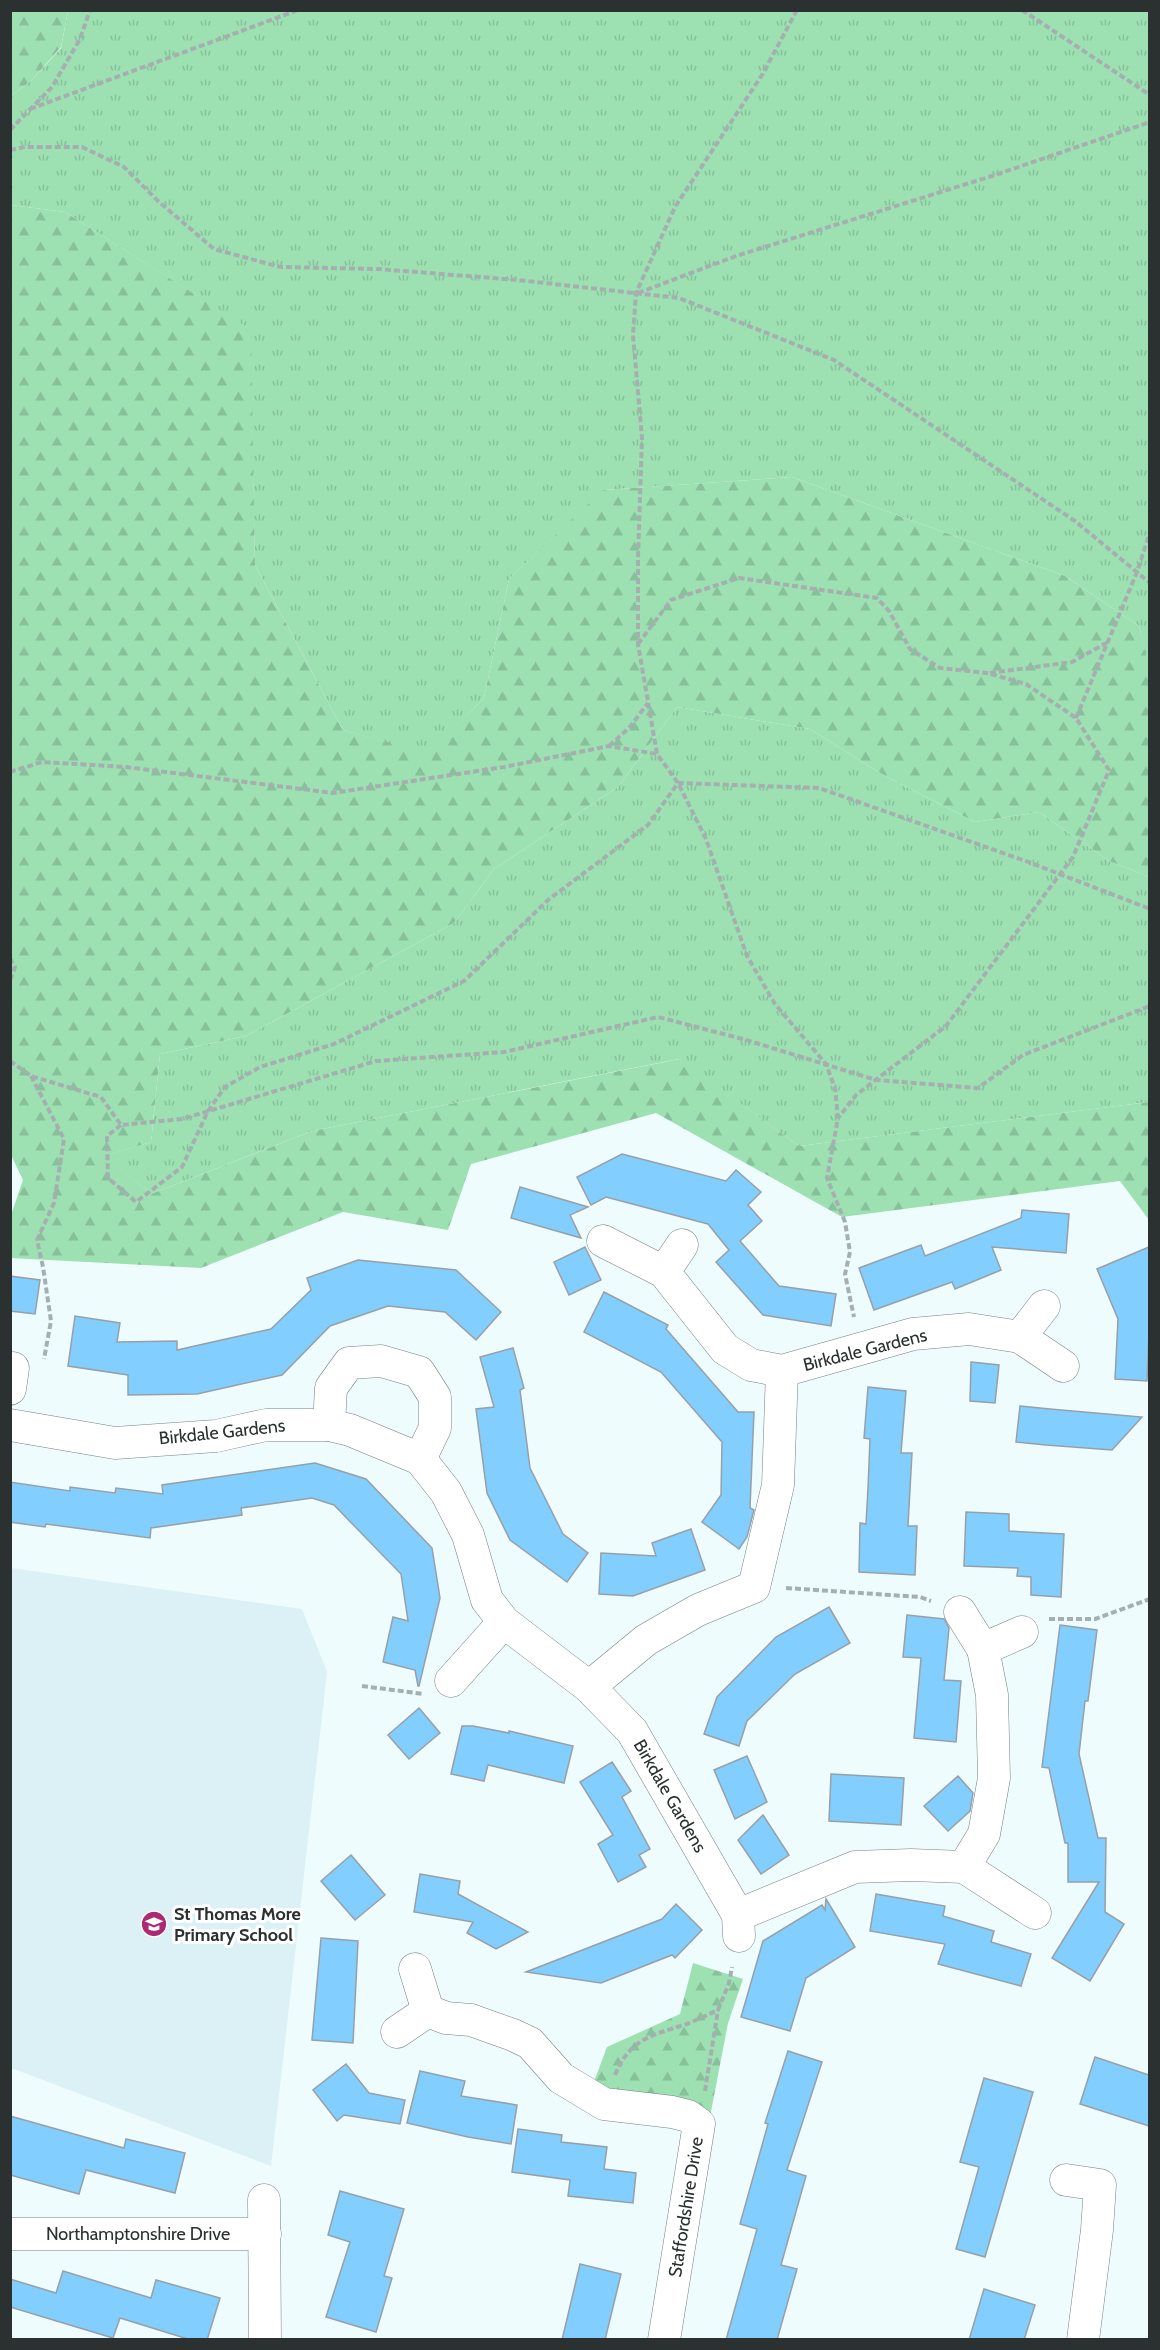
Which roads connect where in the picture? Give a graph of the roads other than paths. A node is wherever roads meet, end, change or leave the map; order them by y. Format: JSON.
{"nodes":[{"id":1,"x":603,"y":1241,"type":"dead end"},
{"id":2,"x":682,"y":1245,"type":"dead end"},
{"id":3,"x":664,"y":1272,"type":"junction"},
{"id":4,"x":1044,"y":1306,"type":"dead end"},
{"id":5,"x":1020,"y":1337,"type":"junction"},
{"id":6,"x":1063,"y":1366,"type":"dead end"},
{"id":7,"x":782,"y":1371,"type":"junction"},
{"id":8,"x":10,"y":1425,"type":"edge"},
{"id":9,"x":330,"y":1425,"type":"junction"},
{"id":10,"x":420,"y":1459,"type":"junction"},
{"id":11,"x":960,"y":1612,"type":"road end"},
{"id":12,"x":504,"y":1622,"type":"junction"},
{"id":13,"x":1022,"y":1632,"type":"road end"},
{"id":14,"x":983,"y":1649,"type":"junction"},
{"id":15,"x":451,"y":1681,"type":"road end"},
{"id":16,"x":589,"y":1687,"type":"junction"},
{"id":17,"x":964,"y":1867,"type":"junction"},
{"id":18,"x":1035,"y":1913,"type":"dead end"},
{"id":19,"x":415,"y":1969,"type":"dead end"},
{"id":20,"x":428,"y":2011,"type":"junction"},
{"id":21,"x":397,"y":2032,"type":"dead end"},
{"id":22,"x":1066,"y":2180,"type":"dead end"},
{"id":23,"x":264,"y":2200,"type":"dead end"},
{"id":24,"x":10,"y":2234,"type":"edge"},
{"id":25,"x":265,"y":2234,"type":"junction"},
{"id":26,"x":266,"y":2340,"type":"edge"},
{"id":27,"x":664,"y":2340,"type":"edge"},
{"id":28,"x":1083,"y":2340,"type":"edge"}],
"edges":[{"from":1,"to":3,"type":"street","name":"Birkdale Gardens"},
{"from":2,"to":3,"type":"street"},
{"from":3,"to":7,"type":"street","name":"Birkdale Gardens"},
{"from":4,"to":5,"type":"street"},
{"from":5,"to":6,"type":"street","name":"Birkdale Gardens"},
{"from":5,"to":7,"type":"street","name":"Birkdale Gardens"},
{"from":7,"to":16,"type":"street","name":"Birkdale Gardens"},
{"from":8,"to":9,"type":"street","name":"Birkdale Gardens"},
{"from":9,"to":10,"type":"street","name":"Birkdale Gardens"},
{"from":9,"to":10,"type":"street"},
{"from":10,"to":12,"type":"street","name":"Birkdale Gardens"},
{"from":11,"to":14,"type":"street"},
{"from":12,"to":15,"type":"street"},
{"from":12,"to":16,"type":"street","name":"Birkdale Gardens"},
{"from":13,"to":14,"type":"street"},
{"from":14,"to":17,"type":"street"},
{"from":16,"to":17,"type":"street","name":"Birkdale Gardens"},
{"from":17,"to":18,"type":"street"},
{"from":19,"to":20,"type":"street"},
{"from":20,"to":21,"type":"street"},
{"from":20,"to":27,"type":"street","name":"Staffordshire Drive"},
{"from":22,"to":28,"type":"street"},
{"from":23,"to":25,"type":"street"},
{"from":24,"to":25,"type":"street","name":"Northamptonshire Drive"},
{"from":25,"to":26,"type":"street"}]}
